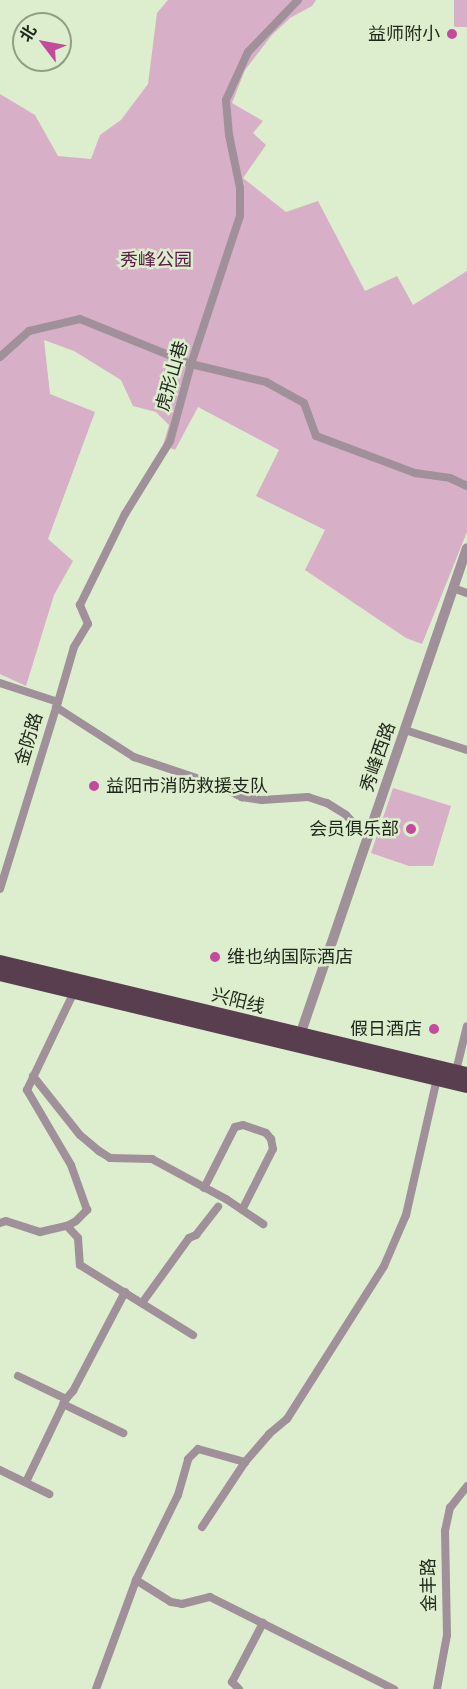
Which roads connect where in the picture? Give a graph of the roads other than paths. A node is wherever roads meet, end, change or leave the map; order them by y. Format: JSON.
{"nodes":[{"id":1,"x":298,"y":0,"type":"edge"},
{"id":2,"x":0,"y":357,"type":"edge"},
{"id":3,"x":191,"y":364,"type":"junction"},
{"id":4,"x":467,"y":486,"type":"edge"},
{"id":5,"x":467,"y":548,"type":"edge"},
{"id":6,"x":453,"y":588,"type":"junction"},
{"id":7,"x":467,"y":593,"type":"edge"},
{"id":8,"x":0,"y":682,"type":"edge"},
{"id":9,"x":57,"y":704,"type":"junction"},
{"id":10,"x":405,"y":730,"type":"junction"},
{"id":11,"x":467,"y":750,"type":"edge"},
{"id":12,"x":367,"y":838,"type":"junction"},
{"id":13,"x":0,"y":890,"type":"edge"},
{"id":14,"x":0,"y":962,"type":"edge"},
{"id":15,"x":0,"y":974,"type":"edge"},
{"id":16,"x":74,"y":992,"type":"junction"},
{"id":17,"x":467,"y":1026,"type":"edge"},
{"id":18,"x":299,"y":1040,"type":"junction"},
{"id":19,"x":461,"y":1073,"type":"edge"},
{"id":20,"x":33,"y":1076,"type":"junction"},
{"id":21,"x":437,"y":1079,"type":"junction"},
{"id":22,"x":467,"y":1086,"type":"edge"},
{"id":23,"x":204,"y":1188,"type":"junction"},
{"id":24,"x":218,"y":1208,"type":"dead end"},
{"id":25,"x":242,"y":1210,"type":"junction"},
{"id":26,"x":0,"y":1223,"type":"edge"},
{"id":27,"x":263,"y":1224,"type":"dead end"},
{"id":28,"x":67,"y":1226,"type":"junction"},
{"id":29,"x":125,"y":1292,"type":"junction"},
{"id":30,"x":142,"y":1303,"type":"junction"},
{"id":31,"x":193,"y":1335,"type":"dead end"},
{"id":32,"x":18,"y":1376,"type":"dead end"},
{"id":33,"x":65,"y":1401,"type":"junction"},
{"id":34,"x":123,"y":1433,"type":"dead end"},
{"id":35,"x":245,"y":1462,"type":"junction"},
{"id":36,"x":0,"y":1470,"type":"edge"},
{"id":37,"x":26,"y":1482,"type":"junction"},
{"id":38,"x":467,"y":1486,"type":"edge"},
{"id":39,"x":49,"y":1494,"type":"dead end"},
{"id":40,"x":202,"y":1527,"type":"dead end"},
{"id":41,"x":136,"y":1580,"type":"junction"},
{"id":42,"x":263,"y":1623,"type":"junction"},
{"id":43,"x":96,"y":1689,"type":"edge"},
{"id":44,"x":239,"y":1689,"type":"edge"},
{"id":45,"x":394,"y":1689,"type":"edge"},
{"id":46,"x":437,"y":1689,"type":"edge"}],
"edges":[{"from":1,"to":3,"type":"street","name":"虎形山巷"},
{"from":2,"to":3,"type":"street"},
{"from":3,"to":4,"type":"street"},
{"from":3,"to":9,"type":"street","name":"虎形山巷"},
{"from":5,"to":6,"type":"street","name":"秀峰西路"},
{"from":6,"to":7,"type":"street"},
{"from":6,"to":10,"type":"street","name":"秀峰西路"},
{"from":8,"to":9,"type":"street"},
{"from":9,"to":12,"type":"street"},
{"from":9,"to":13,"type":"street","name":"金防路"},
{"from":10,"to":11,"type":"street"},
{"from":10,"to":12,"type":"street","name":"秀峰西路"},
{"from":12,"to":18,"type":"street","name":"秀峰西路"},
{"from":14,"to":18,"type":"highway","name":"兴阳线"},
{"from":15,"to":16,"type":"highway","name":"兴阳线"},
{"from":16,"to":18,"type":"highway","name":"兴阳线"},
{"from":16,"to":20,"type":"street"},
{"from":17,"to":19,"type":"street"},
{"from":18,"to":19,"type":"highway","name":"兴阳线"},
{"from":18,"to":21,"type":"highway","name":"兴阳线"},
{"from":20,"to":23,"type":"street"},
{"from":20,"to":28,"type":"street"},
{"from":21,"to":22,"type":"highway","name":"兴阳线"},
{"from":21,"to":35,"type":"street"},
{"from":23,"to":25,"type":"street"},
{"from":23,"to":25,"type":"street"},
{"from":24,"to":30,"type":"street"},
{"from":25,"to":27,"type":"street"},
{"from":26,"to":28,"type":"street"},
{"from":28,"to":29,"type":"street"},
{"from":29,"to":30,"type":"street"},
{"from":29,"to":33,"type":"street"},
{"from":30,"to":31,"type":"street"},
{"from":32,"to":33,"type":"street"},
{"from":33,"to":34,"type":"street"},
{"from":33,"to":37,"type":"street"},
{"from":35,"to":40,"type":"street"},
{"from":35,"to":41,"type":"street"},
{"from":36,"to":37,"type":"street"},
{"from":37,"to":39,"type":"street"},
{"from":38,"to":46,"type":"street","name":"金丰路"},
{"from":41,"to":42,"type":"street"},
{"from":41,"to":43,"type":"street"},
{"from":42,"to":44,"type":"street"},
{"from":42,"to":45,"type":"street"}]}
